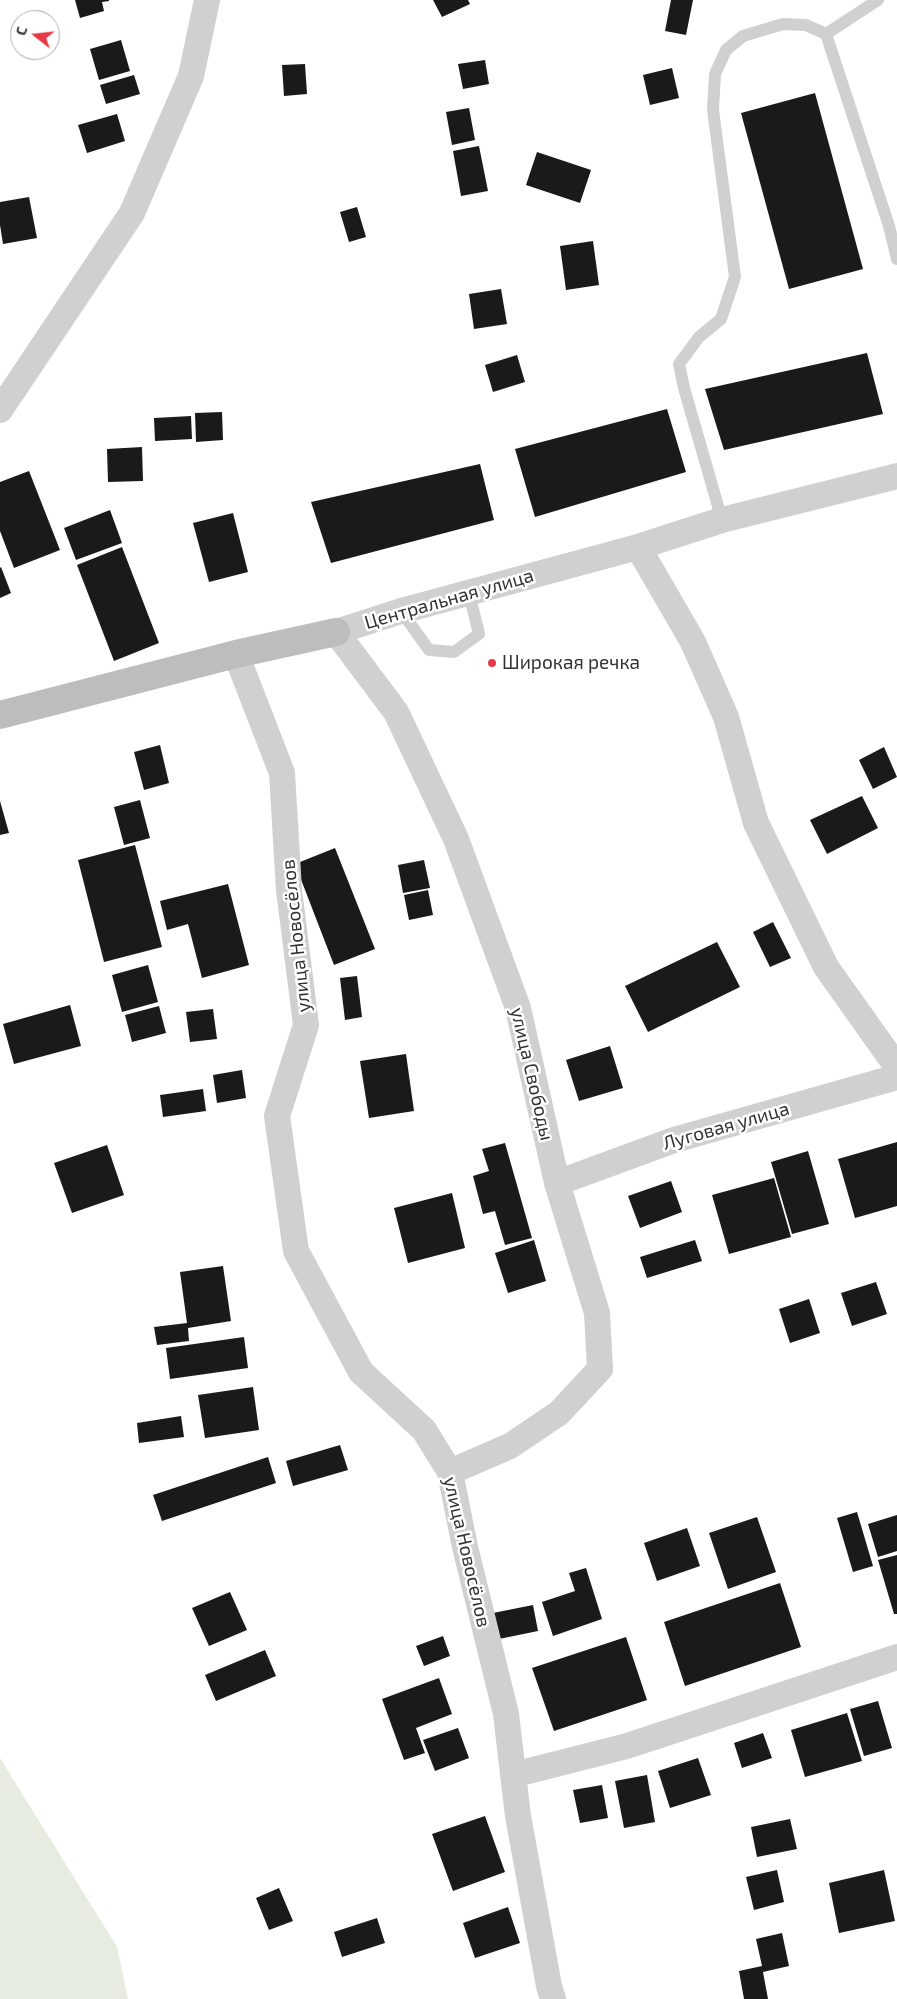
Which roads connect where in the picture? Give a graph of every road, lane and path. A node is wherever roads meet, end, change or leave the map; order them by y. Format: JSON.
{"nodes":[{"id":1,"x":207,"y":0,"type":"edge"},
{"id":2,"x":878,"y":0,"type":"edge"},
{"id":3,"x":826,"y":34,"type":"junction"},
{"id":4,"x":897,"y":259,"type":"edge"},
{"id":5,"x":0,"y":410,"type":"edge"},
{"id":6,"x":897,"y":476,"type":"edge"},
{"id":7,"x":722,"y":520,"type":"junction"},
{"id":8,"x":638,"y":547,"type":"junction"},
{"id":9,"x":469,"y":593,"type":"junction"},
{"id":10,"x":401,"y":611,"type":"junction"},
{"id":11,"x":336,"y":632,"type":"junction"},
{"id":12,"x":236,"y":654,"type":"junction"},
{"id":13,"x":0,"y":716,"type":"edge"},
{"id":14,"x":897,"y":1067,"type":"edge"},
{"id":15,"x":897,"y":1077,"type":"edge"},
{"id":16,"x":557,"y":1184,"type":"junction"},
{"id":17,"x":450,"y":1472,"type":"junction"},
{"id":18,"x":897,"y":1657,"type":"edge"},
{"id":19,"x":513,"y":1775,"type":"junction"},
{"id":20,"x":553,"y":1999,"type":"edge"}],
"edges":[{"from":1,"to":5,"type":"street"},
{"from":2,"to":3,"type":"lane"},
{"from":3,"to":4,"type":"lane"},
{"from":3,"to":7,"type":"lane"},
{"from":6,"to":7,"type":"street","name":"Центральная улица"},
{"from":7,"to":8,"type":"street","name":"Центральная улица"},
{"from":8,"to":9,"type":"street","name":"Центральная улица"},
{"from":8,"to":14,"type":"street"},
{"from":9,"to":10,"type":"street","name":"Центральная улица"},
{"from":9,"to":10,"type":"lane"},
{"from":10,"to":11,"type":"street","name":"Центральная улица"},
{"from":11,"to":12,"type":"street","name":"Центральная улица"},
{"from":11,"to":16,"type":"street","name":"улица Свободы"},
{"from":12,"to":13,"type":"street","name":"Центральная улица"},
{"from":12,"to":17,"type":"street","name":"улица Новосёлов"},
{"from":15,"to":16,"type":"street","name":"Луговая улица"},
{"from":16,"to":17,"type":"street","name":"улица Свободы"},
{"from":17,"to":19,"type":"street","name":"улица Новосёлов"},
{"from":18,"to":19,"type":"street"},
{"from":19,"to":20,"type":"street","name":"улица Новосёлов"}]}
